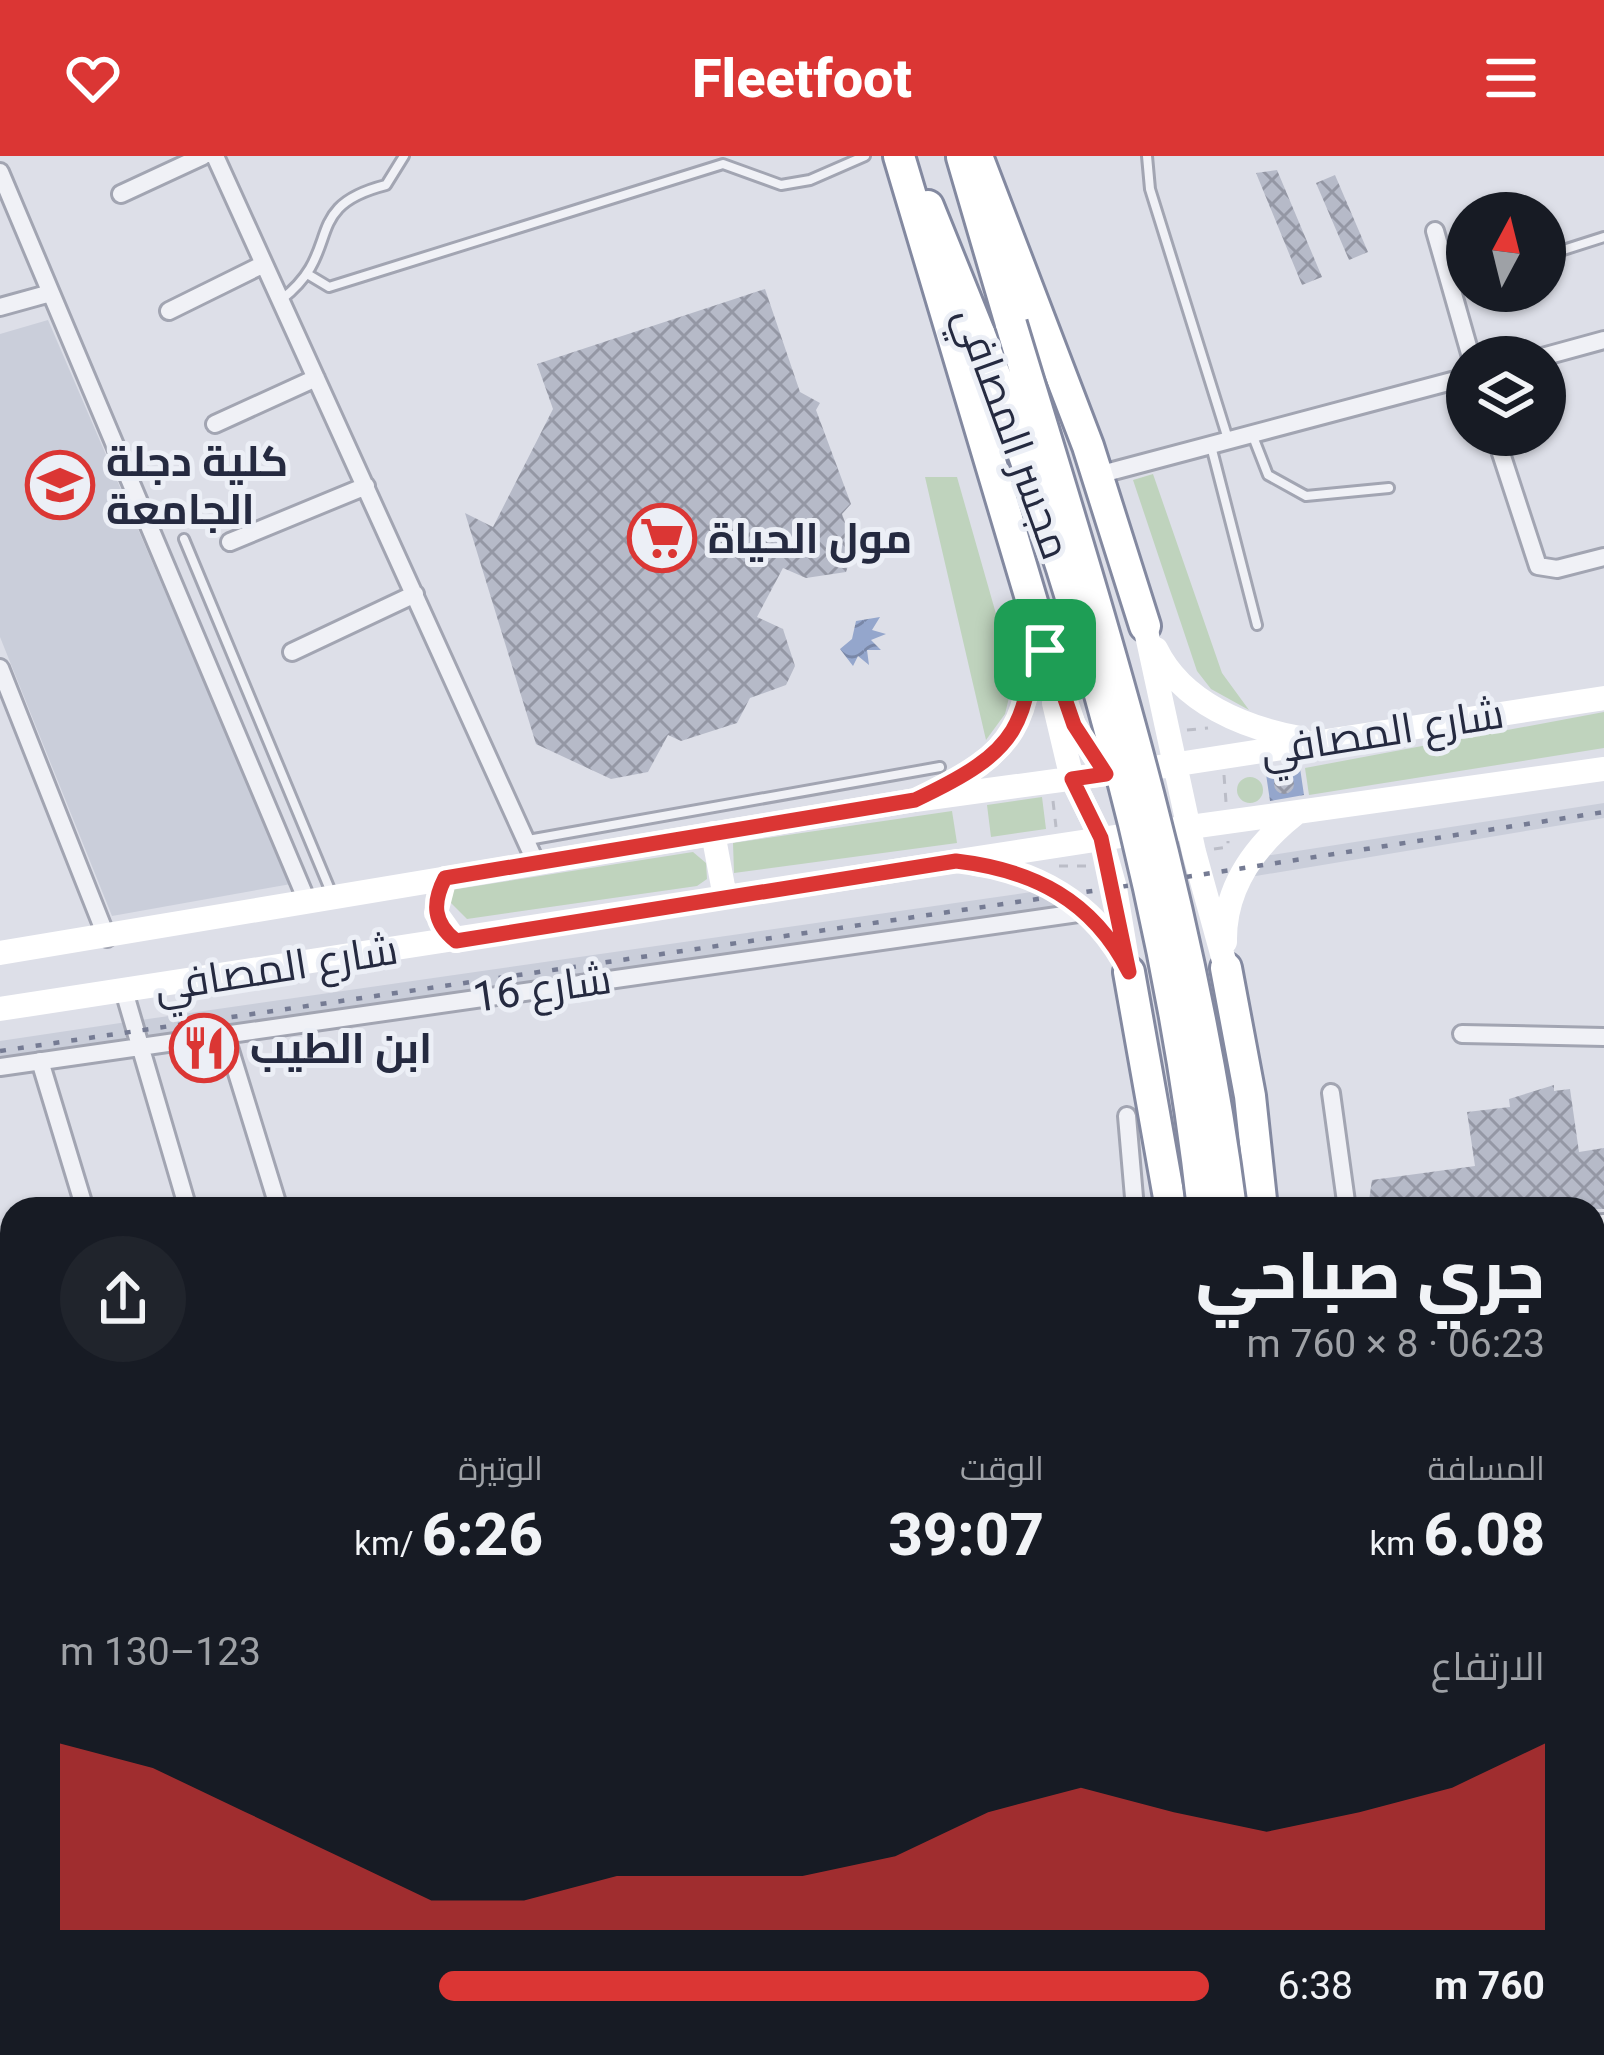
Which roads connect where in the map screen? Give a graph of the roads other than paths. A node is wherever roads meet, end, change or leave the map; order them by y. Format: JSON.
{"nodes":[{"id":1,"x":202,"y":156,"type":"edge"},
{"id":2,"x":215,"y":156,"type":"edge"},
{"id":3,"x":404,"y":156,"type":"edge"},
{"id":4,"x":866,"y":156,"type":"edge"},
{"id":5,"x":903,"y":156,"type":"edge"},
{"id":6,"x":962,"y":156,"type":"edge"},
{"id":7,"x":977,"y":156,"type":"edge"},
{"id":8,"x":1148,"y":156,"type":"edge"},
{"id":9,"x":0,"y":172,"type":"edge"},
{"id":10,"x":121,"y":194,"type":"dead end"},
{"id":11,"x":4,"y":196,"type":"edge"},
{"id":12,"x":1435,"y":231,"type":"dead end"},
{"id":13,"x":1604,"y":237,"type":"edge"},
{"id":14,"x":1566,"y":250,"type":"edge"},
{"id":15,"x":264,"y":264,"type":"junction"},
{"id":16,"x":309,"y":275,"type":"junction"},
{"id":17,"x":47,"y":294,"type":"junction"},
{"id":18,"x":281,"y":300,"type":"junction"},
{"id":19,"x":0,"y":308,"type":"edge"},
{"id":20,"x":169,"y":311,"type":"dead end"},
{"id":21,"x":1465,"y":336,"type":"edge"},
{"id":22,"x":1604,"y":340,"type":"edge"},
{"id":23,"x":1566,"y":350,"type":"edge"},
{"id":24,"x":316,"y":378,"type":"junction"},
{"id":25,"x":1446,"y":382,"type":"edge"},
{"id":26,"x":215,"y":424,"type":"dead end"},
{"id":27,"x":1252,"y":433,"type":"junction"},
{"id":28,"x":1220,"y":442,"type":"junction"},
{"id":29,"x":1503,"y":456,"type":"edge"},
{"id":30,"x":1098,"y":475,"type":"junction"},
{"id":31,"x":366,"y":486,"type":"junction"},
{"id":32,"x":1389,"y":488,"type":"dead end"},
{"id":33,"x":184,"y":539,"type":"dead end"},
{"id":34,"x":230,"y":542,"type":"dead end"},
{"id":35,"x":1604,"y":556,"type":"edge"},
{"id":36,"x":415,"y":594,"type":"junction"},
{"id":37,"x":1035,"y":612,"type":"junction"},
{"id":38,"x":1257,"y":625,"type":"dead end"},
{"id":39,"x":1145,"y":626,"type":"junction"},
{"id":40,"x":292,"y":652,"type":"dead end"},
{"id":41,"x":1154,"y":659,"type":"junction"},
{"id":42,"x":1050,"y":661,"type":"junction"},
{"id":43,"x":0,"y":668,"type":"edge"},
{"id":44,"x":1138,"y":693,"type":"dead end"},
{"id":45,"x":1604,"y":698,"type":"edge"},
{"id":46,"x":1089,"y":709,"type":"dead end"},
{"id":47,"x":1344,"y":736,"type":"junction"},
{"id":48,"x":1168,"y":766,"type":"junction"},
{"id":49,"x":940,"y":767,"type":"dead end"},
{"id":50,"x":1604,"y":769,"type":"edge"},
{"id":51,"x":1072,"y":779,"type":"junction"},
{"id":52,"x":915,"y":800,"type":"junction"},
{"id":53,"x":1294,"y":815,"type":"junction"},
{"id":54,"x":1183,"y":832,"type":"junction"},
{"id":55,"x":713,"y":833,"type":"junction"},
{"id":56,"x":1111,"y":837,"type":"junction"},
{"id":57,"x":531,"y":851,"type":"junction"},
{"id":58,"x":956,"y":861,"type":"junction"},
{"id":59,"x":445,"y":878,"type":"junction"},
{"id":60,"x":407,"y":885,"type":"junction"},
{"id":61,"x":333,"y":897,"type":"junction"},
{"id":62,"x":725,"y":897,"type":"junction"},
{"id":63,"x":307,"y":901,"type":"junction"},
{"id":64,"x":1085,"y":912,"type":"junction"},
{"id":65,"x":1197,"y":922,"type":"dead end"},
{"id":66,"x":1143,"y":926,"type":"dead end"},
{"id":67,"x":107,"y":938,"type":"junction"},
{"id":68,"x":456,"y":941,"type":"junction"},
{"id":69,"x":412,"y":948,"type":"junction"},
{"id":70,"x":0,"y":952,"type":"edge"},
{"id":71,"x":1223,"y":957,"type":"junction"},
{"id":72,"x":1127,"y":962,"type":"junction"},
{"id":73,"x":124,"y":991,"type":"junction"},
{"id":74,"x":0,"y":1009,"type":"edge"},
{"id":75,"x":225,"y":1034,"type":"junction"},
{"id":76,"x":1462,"y":1034,"type":"dead end"},
{"id":77,"x":1604,"y":1037,"type":"edge"},
{"id":78,"x":139,"y":1046,"type":"junction"},
{"id":79,"x":40,"y":1061,"type":"junction"},
{"id":80,"x":0,"y":1067,"type":"edge"},
{"id":81,"x":1331,"y":1093,"type":"dead end"},
{"id":82,"x":1127,"y":1116,"type":"dead end"},
{"id":83,"x":82,"y":1197,"type":"edge"},
{"id":84,"x":184,"y":1197,"type":"edge"},
{"id":85,"x":275,"y":1197,"type":"edge"},
{"id":86,"x":1134,"y":1197,"type":"edge"},
{"id":87,"x":1169,"y":1197,"type":"edge"},
{"id":88,"x":1202,"y":1197,"type":"edge"},
{"id":89,"x":1229,"y":1197,"type":"edge"},
{"id":90,"x":1261,"y":1197,"type":"edge"},
{"id":91,"x":1345,"y":1197,"type":"edge"}],
"edges":[{"from":1,"to":10,"type":"street"},
{"from":2,"to":15,"type":"street"},
{"from":3,"to":16,"type":"lane"},
{"from":4,"to":16,"type":"lane"},
{"from":5,"to":37,"type":"highway"},
{"from":5,"to":88,"type":"highway","name":"مجسر المصافي","bridge":true},
{"from":6,"to":89,"type":"highway","name":"مجسر المصافي","bridge":true},
{"from":7,"to":30,"type":"highway"},
{"from":8,"to":28,"type":"lane"},
{"from":9,"to":11,"type":"street"},
{"from":11,"to":17,"type":"street"},
{"from":12,"to":21,"type":"street"},
{"from":13,"to":14,"type":"lane"},
{"from":15,"to":18,"type":"street"},
{"from":15,"to":20,"type":"street"},
{"from":16,"to":18,"type":"lane"},
{"from":17,"to":19,"type":"street"},
{"from":17,"to":63,"type":"street"},
{"from":18,"to":24,"type":"street"},
{"from":22,"to":23,"type":"street"},
{"from":24,"to":26,"type":"street"},
{"from":24,"to":31,"type":"street"},
{"from":25,"to":27,"type":"street"},
{"from":27,"to":28,"type":"street"},
{"from":27,"to":32,"type":"lane"},
{"from":28,"to":30,"type":"street"},
{"from":28,"to":38,"type":"lane"},
{"from":29,"to":35,"type":"street"},
{"from":30,"to":39,"type":"highway"},
{"from":31,"to":34,"type":"street"},
{"from":31,"to":36,"type":"street"},
{"from":33,"to":61,"type":"lane"},
{"from":36,"to":40,"type":"street"},
{"from":36,"to":57,"type":"street"},
{"from":37,"to":42,"type":"main road"},
{"from":37,"to":52,"type":"main road"},
{"from":39,"to":41,"type":"main road"},
{"from":39,"to":47,"type":"main road"},
{"from":41,"to":44,"type":"main road"},
{"from":41,"to":48,"type":"main road"},
{"from":42,"to":46,"type":"main road"},
{"from":42,"to":51,"type":"main road"},
{"from":42,"to":51,"type":"main road","name":"شارع المصافي"},
{"from":43,"to":67,"type":"street"},
{"from":45,"to":47,"type":"main road","name":"شارع المصافي"},
{"from":47,"to":48,"type":"main road","name":"شارع المصافي"},
{"from":48,"to":54,"type":"main road"},
{"from":49,"to":57,"type":"lane"},
{"from":50,"to":53,"type":"main road","name":"شارع المصافي"},
{"from":51,"to":52,"type":"main road","name":"شارع المصافي"},
{"from":51,"to":56,"type":"main road"},
{"from":52,"to":55,"type":"main road","name":"شارع المصافي"},
{"from":53,"to":54,"type":"main road","name":"شارع المصافي"},
{"from":53,"to":71,"type":"main road"},
{"from":54,"to":71,"type":"main road"},
{"from":55,"to":57,"type":"main road","name":"شارع المصافي"},
{"from":55,"to":62,"type":"main road"},
{"from":56,"to":58,"type":"main road","name":"شارع المصافي"},
{"from":56,"to":72,"type":"main road"},
{"from":57,"to":59,"type":"main road","name":"شارع المصافي"},
{"from":58,"to":62,"type":"main road","name":"شارع المصافي"},
{"from":58,"to":64,"type":"main road"},
{"from":59,"to":60,"type":"main road","name":"شارع المصافي"},
{"from":59,"to":68,"type":"main road"},
{"from":60,"to":61,"type":"main road","name":"شارع المصافي"},
{"from":60,"to":69,"type":"main road"},
{"from":61,"to":63,"type":"main road","name":"شارع المصافي"},
{"from":62,"to":68,"type":"main road","name":"شارع المصافي"},
{"from":63,"to":67,"type":"main road","name":"شارع المصافي"},
{"from":64,"to":72,"type":"main road"},
{"from":64,"to":75,"type":"street","name":"شارع 16"},
{"from":65,"to":71,"type":"main road"},
{"from":66,"to":72,"type":"main road"},
{"from":67,"to":70,"type":"main road","name":"شارع المصافي"},
{"from":68,"to":69,"type":"main road","name":"شارع المصافي"},
{"from":69,"to":73,"type":"main road","name":"شارع المصافي"},
{"from":71,"to":90,"type":"highway"},
{"from":72,"to":87,"type":"highway"},
{"from":73,"to":74,"type":"main road","name":"شارع المصافي"},
{"from":73,"to":78,"type":"street"},
{"from":75,"to":78,"type":"street","name":"شارع 16"},
{"from":75,"to":85,"type":"street"},
{"from":76,"to":77,"type":"street"},
{"from":78,"to":79,"type":"street","name":"شارع 16"},
{"from":78,"to":84,"type":"street"},
{"from":79,"to":80,"type":"street","name":"شارع 16"},
{"from":79,"to":83,"type":"street"},
{"from":81,"to":91,"type":"street"},
{"from":82,"to":86,"type":"street"}]}
